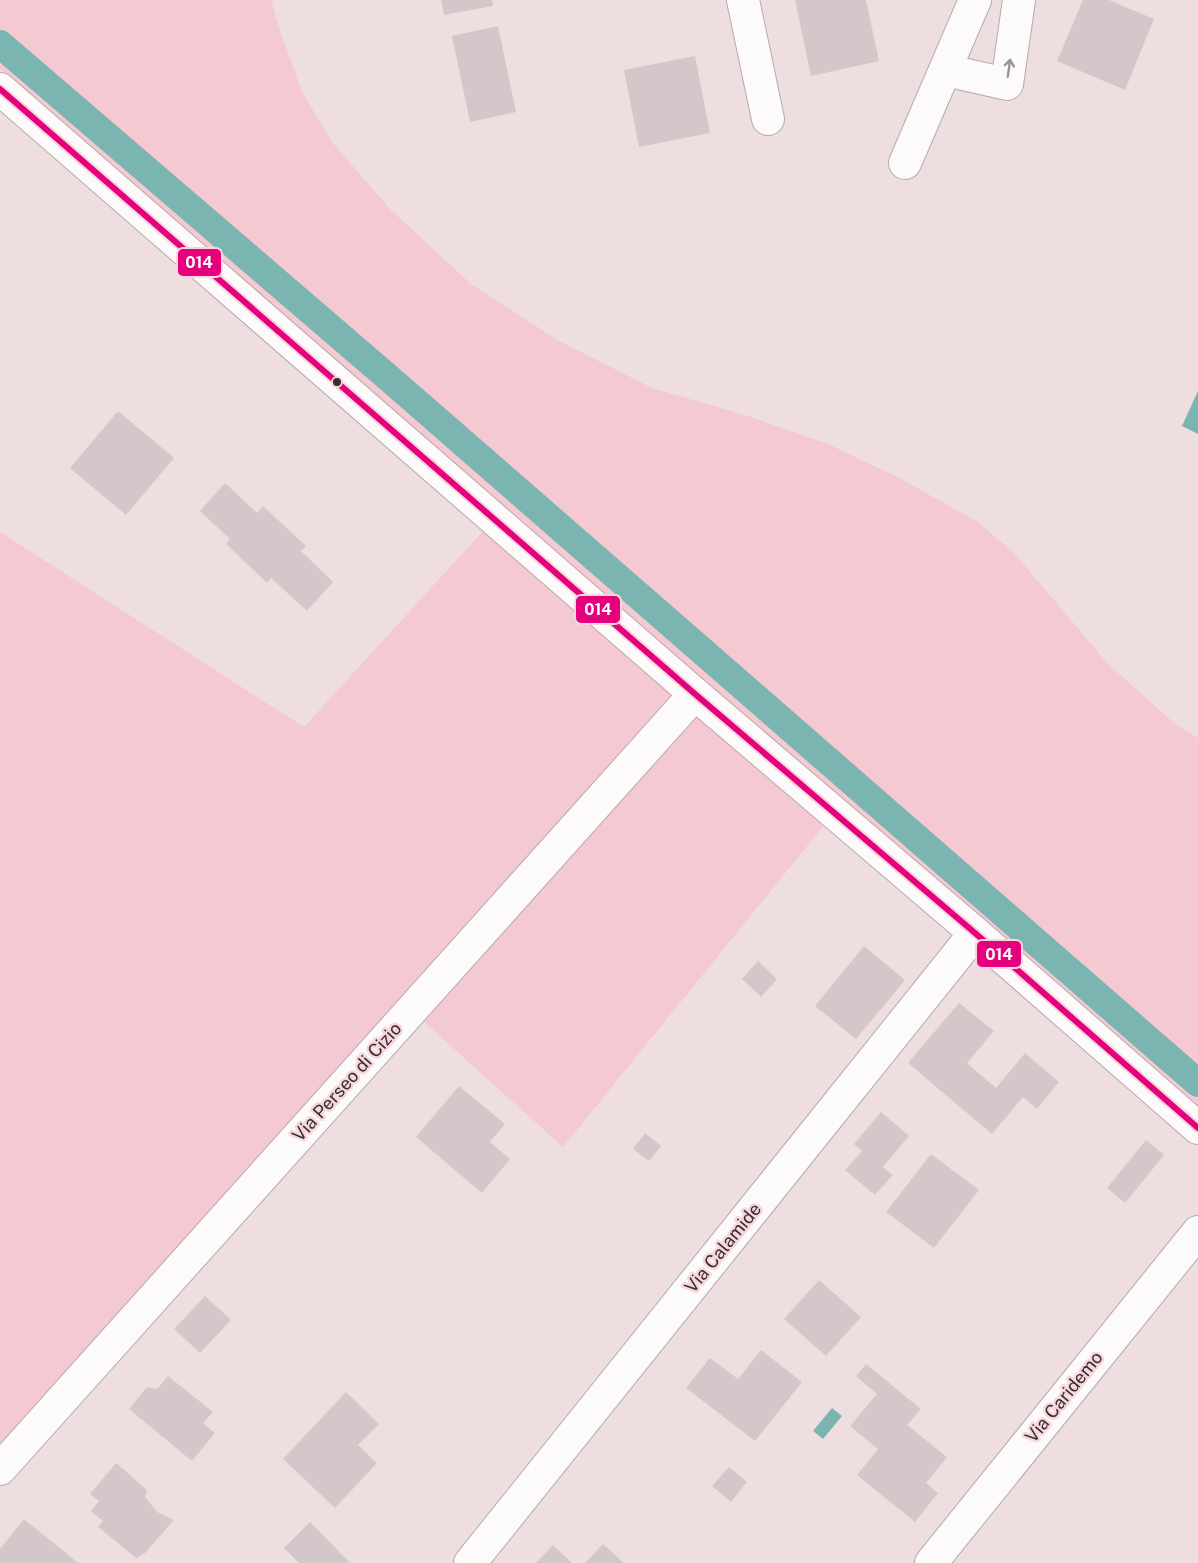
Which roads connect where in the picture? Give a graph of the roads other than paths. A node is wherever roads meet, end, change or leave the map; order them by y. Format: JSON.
{"nodes":[{"id":1,"x":743,"y":0,"type":"edge"},
{"id":2,"x":975,"y":0,"type":"edge"},
{"id":3,"x":1019,"y":0,"type":"edge"},
{"id":4,"x":945,"y":70,"type":"junction"},
{"id":5,"x":0,"y":89,"type":"edge"},
{"id":6,"x":768,"y":119,"type":"dead end"},
{"id":7,"x":905,"y":163,"type":"dead end"},
{"id":8,"x":695,"y":694,"type":"junction"},
{"id":9,"x":975,"y":933,"type":"junction"},
{"id":10,"x":1198,"y":1128,"type":"edge"},
{"id":11,"x":1198,"y":1232,"type":"edge"},
{"id":12,"x":0,"y":1469,"type":"edge"},
{"id":13,"x":470,"y":1563,"type":"edge"},
{"id":14,"x":931,"y":1563,"type":"edge"}],
"edges":[{"from":1,"to":6,"type":"street"},
{"from":2,"to":4,"type":"street"},
{"from":4,"to":3,"type":"street","one_way":true},
{"from":4,"to":7,"type":"street"},
{"from":5,"to":8,"type":"street"},
{"from":8,"to":9,"type":"street"},
{"from":8,"to":12,"type":"street","name":"Via Perseo di Cizio"},
{"from":9,"to":10,"type":"street"},
{"from":9,"to":13,"type":"street","name":"Via Calamide"},
{"from":11,"to":14,"type":"street","name":"Via Caridemo"}]}
